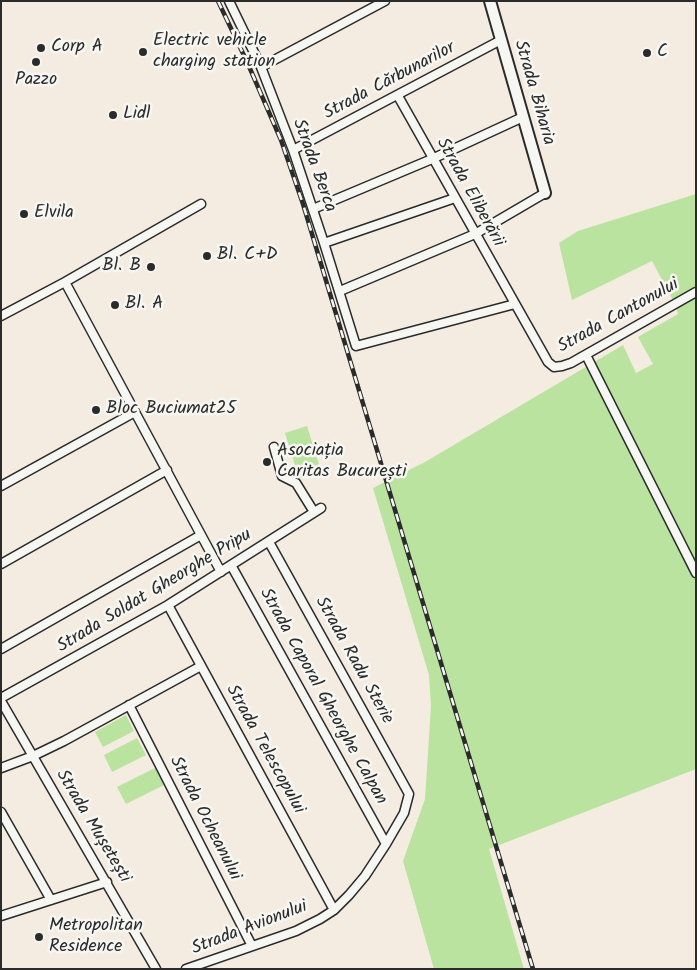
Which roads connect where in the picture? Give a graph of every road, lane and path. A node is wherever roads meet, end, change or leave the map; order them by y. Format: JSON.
{"nodes":[{"id":1,"x":229,"y":1,"type":"edge"},
{"id":2,"x":385,"y":1,"type":"edge"},
{"id":3,"x":490,"y":1,"type":"edge"},
{"id":4,"x":501,"y":40,"type":"junction"},
{"id":5,"x":260,"y":67,"type":"junction"},
{"id":6,"x":398,"y":96,"type":"junction"},
{"id":7,"x":523,"y":117,"type":"junction"},
{"id":8,"x":293,"y":150,"type":"junction"},
{"id":9,"x":432,"y":159,"type":"junction"},
{"id":10,"x":545,"y":193,"type":"joint"},
{"id":11,"x":455,"y":198,"type":"junction"},
{"id":12,"x":201,"y":204,"type":"dead end"},
{"id":13,"x":314,"y":209,"type":"junction"},
{"id":14,"x":475,"y":234,"type":"junction"},
{"id":15,"x":324,"y":243,"type":"junction"},
{"id":16,"x":65,"y":282,"type":"junction"},
{"id":17,"x":340,"y":291,"type":"junction"},
{"id":18,"x":696,"y":292,"type":"edge"},
{"id":19,"x":515,"y":304,"type":"junction"},
{"id":20,"x":1,"y":316,"type":"edge"},
{"id":21,"x":586,"y":355,"type":"junction"},
{"id":22,"x":135,"y":412,"type":"junction"},
{"id":23,"x":274,"y":447,"type":"dead end"},
{"id":24,"x":167,"y":470,"type":"junction"},
{"id":25,"x":1,"y":486,"type":"edge"},
{"id":26,"x":201,"y":535,"type":"junction"},
{"id":27,"x":269,"y":542,"type":"junction"},
{"id":28,"x":1,"y":564,"type":"edge"},
{"id":29,"x":231,"y":566,"type":"junction"},
{"id":30,"x":221,"y":572,"type":"junction"},
{"id":31,"x":696,"y":573,"type":"edge"},
{"id":32,"x":168,"y":605,"type":"junction"},
{"id":33,"x":1,"y":649,"type":"edge"},
{"id":34,"x":201,"y":666,"type":"junction"},
{"id":35,"x":1,"y":700,"type":"edge"},
{"id":36,"x":129,"y":705,"type":"junction"},
{"id":37,"x":32,"y":756,"type":"junction"},
{"id":38,"x":1,"y":768,"type":"edge"},
{"id":39,"x":409,"y":794,"type":"joint"},
{"id":40,"x":1,"y":812,"type":"edge"},
{"id":41,"x":386,"y":844,"type":"junction"},
{"id":42,"x":107,"y":882,"type":"junction"},
{"id":43,"x":51,"y":900,"type":"junction"},
{"id":44,"x":334,"y":910,"type":"junction"},
{"id":45,"x":1,"y":916,"type":"edge"},
{"id":46,"x":252,"y":946,"type":"junction"},
{"id":47,"x":156,"y":969,"type":"edge"},
{"id":48,"x":186,"y":969,"type":"edge"}],
"edges":[{"from":1,"to":5,"type":"street","name":"Strada Berca"},
{"from":2,"to":5,"type":"street"},
{"from":3,"to":4,"type":"street","name":"Strada Biharia"},
{"from":4,"to":6,"type":"street","name":"Strada Cărbunarilor"},
{"from":4,"to":7,"type":"street","name":"Strada Biharia"},
{"from":5,"to":8,"type":"street","name":"Strada Berca"},
{"from":6,"to":8,"type":"street","name":"Strada Cărbunarilor"},
{"from":6,"to":9,"type":"street","name":"Strada Eliberării"},
{"from":7,"to":9,"type":"street"},
{"from":7,"to":10,"type":"street","name":"Strada Biharia"},
{"from":8,"to":13,"type":"street","name":"Strada Berca"},
{"from":9,"to":11,"type":"street","name":"Strada Eliberării"},
{"from":9,"to":13,"type":"street"},
{"from":10,"to":14,"type":"street"},
{"from":11,"to":14,"type":"street","name":"Strada Eliberării"},
{"from":11,"to":15,"type":"street"},
{"from":12,"to":16,"type":"street"},
{"from":13,"to":15,"type":"street","name":"Strada Berca"},
{"from":14,"to":17,"type":"street"},
{"from":14,"to":19,"type":"street","name":"Strada Eliberării"},
{"from":15,"to":17,"type":"street","name":"Strada Berca"},
{"from":16,"to":20,"type":"street"},
{"from":16,"to":22,"type":"street"},
{"from":17,"to":19,"type":"street","name":"Strada Berca"},
{"from":18,"to":21,"type":"street","name":"Strada Cantonului"},
{"from":19,"to":21,"type":"street","name":"Strada Cantonului"},
{"from":21,"to":31,"type":"street"},
{"from":22,"to":24,"type":"street"},
{"from":22,"to":25,"type":"street"},
{"from":23,"to":27,"type":"street","name":"Strada Soldat Gheorghe Pripu"},
{"from":24,"to":26,"type":"street"},
{"from":24,"to":28,"type":"street"},
{"from":26,"to":30,"type":"street"},
{"from":26,"to":33,"type":"street"},
{"from":27,"to":29,"type":"street","name":"Strada Soldat Gheorghe Pripu"},
{"from":27,"to":39,"type":"street","name":"Strada Radu Sterie"},
{"from":29,"to":30,"type":"street","name":"Strada Soldat Gheorghe Pripu"},
{"from":29,"to":41,"type":"street","name":"Strada Caporal Gheorghe Calpan"},
{"from":30,"to":32,"type":"street","name":"Strada Soldat Gheorghe Pripu"},
{"from":32,"to":34,"type":"street","name":"Strada Telescopului"},
{"from":32,"to":35,"type":"street","name":"Strada Soldat Gheorghe Pripu"},
{"from":34,"to":36,"type":"street"},
{"from":34,"to":44,"type":"street","name":"Strada Telescopului"},
{"from":35,"to":37,"type":"street","name":"Strada Mușetești"},
{"from":36,"to":37,"type":"street"},
{"from":36,"to":46,"type":"street","name":"Strada Ocheanului"},
{"from":37,"to":38,"type":"street"},
{"from":37,"to":42,"type":"street","name":"Strada Mușetești"},
{"from":39,"to":41,"type":"street","name":"Strada Avionului"},
{"from":40,"to":43,"type":"street"},
{"from":41,"to":44,"type":"street","name":"Strada Avionului"},
{"from":42,"to":43,"type":"street"},
{"from":42,"to":47,"type":"street","name":"Strada Mușetești"},
{"from":43,"to":45,"type":"street"},
{"from":44,"to":46,"type":"street","name":"Strada Avionului"},
{"from":46,"to":48,"type":"street","name":"Strada Avionului"}]}
